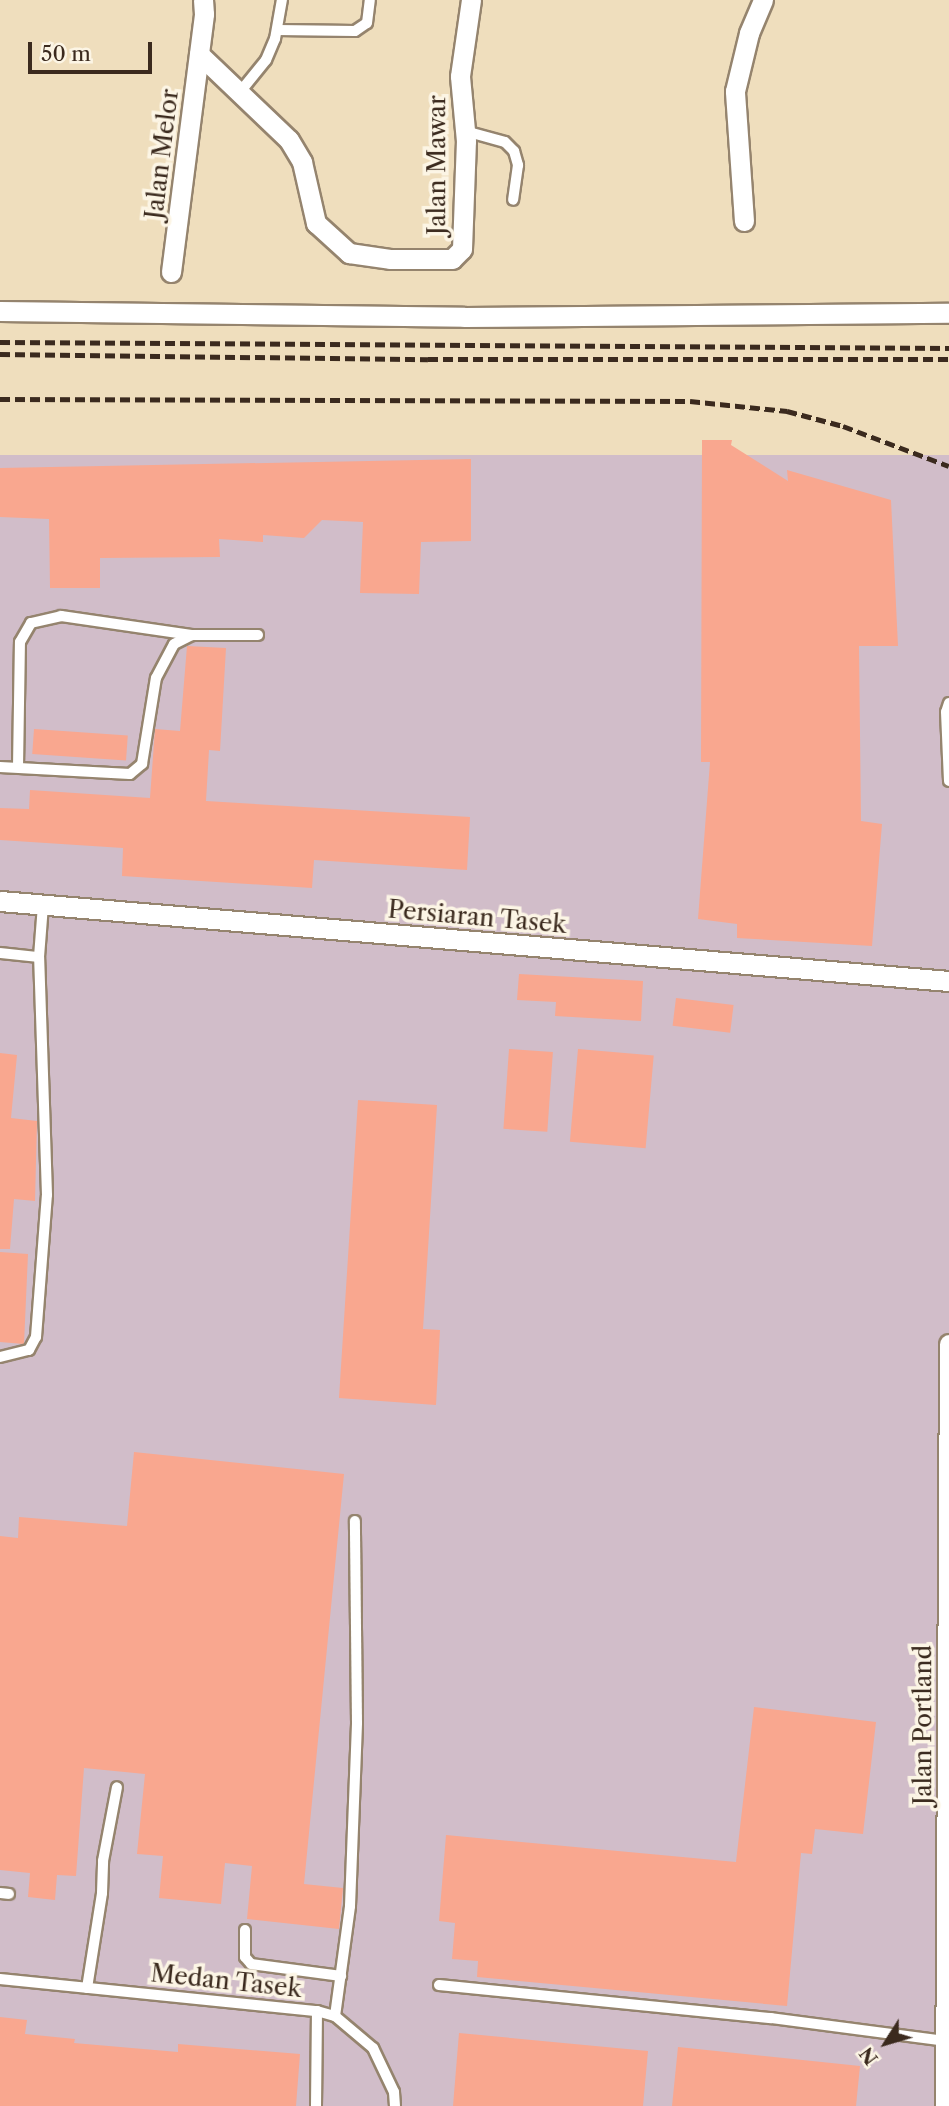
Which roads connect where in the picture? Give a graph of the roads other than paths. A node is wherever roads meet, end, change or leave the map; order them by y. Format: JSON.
{"nodes":[{"id":1,"x":203,"y":0,"type":"edge"},
{"id":2,"x":282,"y":0,"type":"edge"},
{"id":3,"x":370,"y":0,"type":"edge"},
{"id":4,"x":471,"y":0,"type":"edge"},
{"id":5,"x":763,"y":0,"type":"edge"},
{"id":6,"x":277,"y":30,"type":"junction"},
{"id":7,"x":199,"y":54,"type":"junction"},
{"id":8,"x":240,"y":92,"type":"junction"},
{"id":9,"x":465,"y":131,"type":"junction"},
{"id":10,"x":513,"y":200,"type":"dead end"},
{"id":11,"x":744,"y":221,"type":"dead end"},
{"id":12,"x":171,"y":272,"type":"dead end"},
{"id":13,"x":0,"y":311,"type":"edge"},
{"id":14,"x":949,"y":313,"type":"edge"},
{"id":15,"x":192,"y":635,"type":"junction"},
{"id":16,"x":258,"y":635,"type":"dead end"},
{"id":17,"x":949,"y":703,"type":"edge"},
{"id":18,"x":0,"y":766,"type":"edge"},
{"id":19,"x":18,"y":767,"type":"junction"},
{"id":20,"x":949,"y":781,"type":"edge"},
{"id":21,"x":0,"y":901,"type":"edge"},
{"id":22,"x":43,"y":905,"type":"junction"},
{"id":23,"x":0,"y":953,"type":"edge"},
{"id":24,"x":39,"y":957,"type":"junction"},
{"id":25,"x":949,"y":981,"type":"edge"},
{"id":26,"x":949,"y":1344,"type":"edge"},
{"id":27,"x":0,"y":1357,"type":"edge"},
{"id":28,"x":355,"y":1521,"type":"dead end"},
{"id":29,"x":948,"y":1536,"type":"edge"},
{"id":30,"x":117,"y":1787,"type":"dead end"},
{"id":31,"x":948,"y":1844,"type":"edge"},
{"id":32,"x":245,"y":1930,"type":"dead end"},
{"id":33,"x":341,"y":1976,"type":"junction"},
{"id":34,"x":0,"y":1979,"type":"edge"},
{"id":35,"x":439,"y":1985,"type":"dead end"},
{"id":36,"x":87,"y":1989,"type":"junction"},
{"id":37,"x":317,"y":2011,"type":"junction"},
{"id":38,"x":335,"y":2016,"type":"junction"},
{"id":39,"x":946,"y":2041,"type":"junction"},
{"id":40,"x":316,"y":2106,"type":"edge"},
{"id":41,"x":395,"y":2106,"type":"edge"},
{"id":42,"x":945,"y":2106,"type":"edge"}],
"edges":[{"from":1,"to":7,"type":"street","name":"Jalan Melor"},
{"from":2,"to":6,"type":"lane"},
{"from":3,"to":6,"type":"lane"},
{"from":4,"to":9,"type":"street","name":"Jalan Mawar"},
{"from":5,"to":11,"type":"street"},
{"from":6,"to":8,"type":"lane"},
{"from":7,"to":8,"type":"street","name":"Jalan Mawar"},
{"from":7,"to":12,"type":"street","name":"Jalan Melor"},
{"from":8,"to":9,"type":"street","name":"Jalan Mawar"},
{"from":9,"to":10,"type":"lane"},
{"from":13,"to":14,"type":"street"},
{"from":15,"to":16,"type":"lane"},
{"from":15,"to":19,"type":"lane"},
{"from":15,"to":19,"type":"lane"},
{"from":17,"to":20,"type":"lane"},
{"from":18,"to":19,"type":"lane"},
{"from":21,"to":22,"type":"street","name":"Persiaran Tasek"},
{"from":22,"to":24,"type":"lane"},
{"from":22,"to":25,"type":"street","name":"Persiaran Tasek"},
{"from":23,"to":24,"type":"lane"},
{"from":24,"to":27,"type":"lane"},
{"from":26,"to":29,"type":"street","name":"Jalan Portland"},
{"from":28,"to":33,"type":"lane"},
{"from":29,"to":31,"type":"street","name":"Jalan Portland"},
{"from":30,"to":36,"type":"lane"},
{"from":31,"to":39,"type":"street","name":"Jalan Portland"},
{"from":32,"to":33,"type":"lane"},
{"from":33,"to":38,"type":"lane"},
{"from":34,"to":36,"type":"lane","name":"Medan Tasek"},
{"from":35,"to":39,"type":"lane"},
{"from":36,"to":37,"type":"lane","name":"Medan Tasek"},
{"from":37,"to":38,"type":"lane","name":"Medan Tasek"},
{"from":37,"to":40,"type":"lane"},
{"from":38,"to":41,"type":"lane","name":"Medan Tasek"},
{"from":39,"to":42,"type":"street","name":"Jalan Portland"}]}
